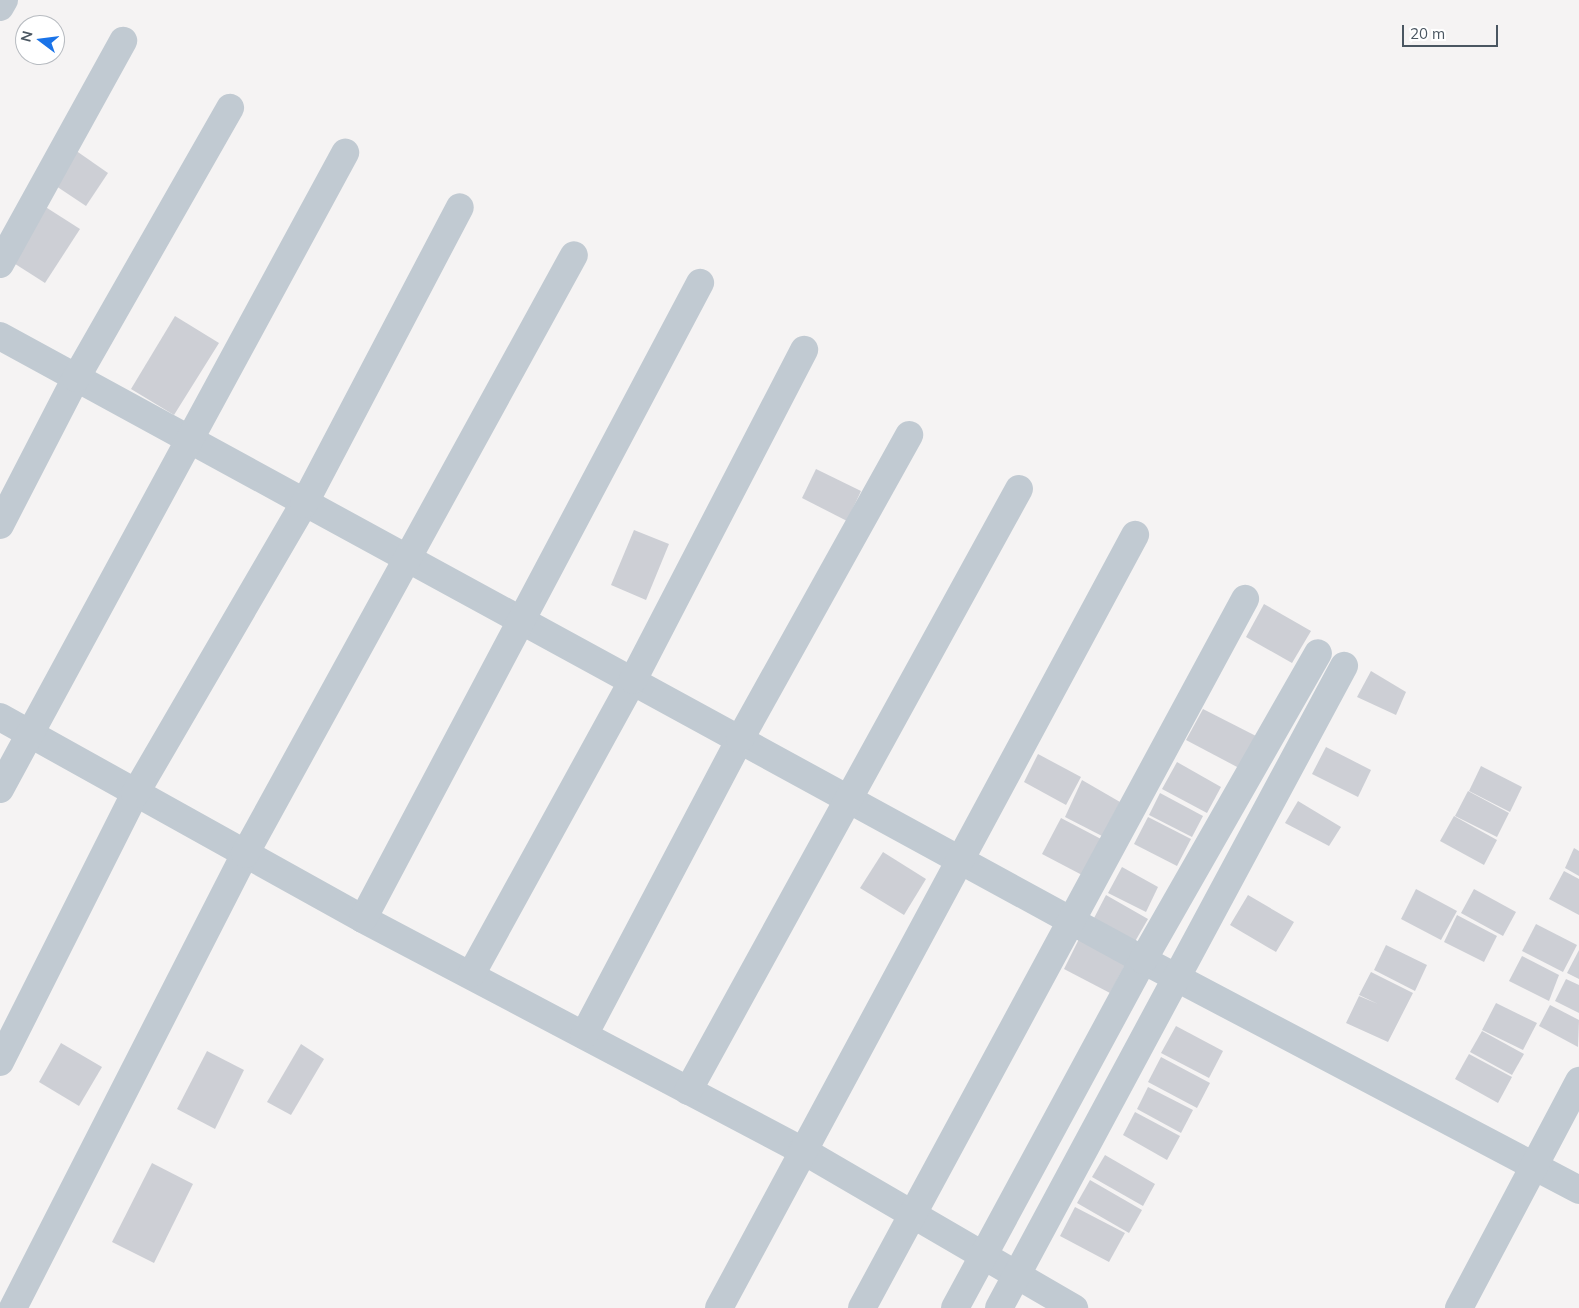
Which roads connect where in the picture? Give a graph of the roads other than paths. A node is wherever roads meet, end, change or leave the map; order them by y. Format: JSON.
{"nodes":[{"id":1,"x":4,"y":0,"type":"edge"},
{"id":2,"x":0,"y":7,"type":"edge"},
{"id":3,"x":123,"y":41,"type":"dead end"},
{"id":4,"x":230,"y":108,"type":"dead end"},
{"id":5,"x":345,"y":153,"type":"dead end"},
{"id":6,"x":460,"y":207,"type":"dead end"},
{"id":7,"x":574,"y":255,"type":"dead end"},
{"id":8,"x":0,"y":264,"type":"edge"},
{"id":9,"x":700,"y":283,"type":"dead end"},
{"id":10,"x":0,"y":336,"type":"edge"},
{"id":11,"x":804,"y":350,"type":"dead end"},
{"id":12,"x":76,"y":378,"type":"junction"},
{"id":13,"x":909,"y":435,"type":"dead end"},
{"id":14,"x":190,"y":442,"type":"junction"},
{"id":15,"x":1020,"y":489,"type":"dead end"},
{"id":16,"x":304,"y":504,"type":"junction"},
{"id":17,"x":0,"y":525,"type":"edge"},
{"id":18,"x":1135,"y":535,"type":"dead end"},
{"id":19,"x":406,"y":558,"type":"junction"},
{"id":20,"x":1245,"y":599,"type":"dead end"},
{"id":21,"x":522,"y":619,"type":"junction"},
{"id":22,"x":1318,"y":653,"type":"dead end"},
{"id":23,"x":1344,"y":666,"type":"dead end"},
{"id":24,"x":633,"y":680,"type":"junction"},
{"id":25,"x":0,"y":717,"type":"edge"},
{"id":26,"x":29,"y":734,"type":"junction"},
{"id":27,"x":740,"y":739,"type":"junction"},
{"id":28,"x":0,"y":789,"type":"edge"},
{"id":29,"x":135,"y":794,"type":"junction"},
{"id":30,"x":848,"y":800,"type":"junction"},
{"id":31,"x":245,"y":854,"type":"junction"},
{"id":32,"x":959,"y":859,"type":"junction"},
{"id":33,"x":363,"y":919,"type":"junction"},
{"id":34,"x":1071,"y":920,"type":"junction"},
{"id":35,"x":1143,"y":960,"type":"junction"},
{"id":36,"x":472,"y":973,"type":"junction"},
{"id":37,"x":1175,"y":977,"type":"junction"},
{"id":38,"x":584,"y":1035,"type":"junction"},
{"id":39,"x":0,"y":1062,"type":"edge"},
{"id":40,"x":1579,"y":1081,"type":"edge"},
{"id":41,"x":688,"y":1091,"type":"junction"},
{"id":42,"x":802,"y":1150,"type":"junction"},
{"id":43,"x":1533,"y":1165,"type":"junction"},
{"id":44,"x":1579,"y":1190,"type":"edge"},
{"id":45,"x":913,"y":1213,"type":"junction"},
{"id":46,"x":984,"y":1254,"type":"junction"},
{"id":47,"x":1017,"y":1274,"type":"junction"},
{"id":48,"x":13,"y":1308,"type":"edge"},
{"id":49,"x":719,"y":1308,"type":"edge"},
{"id":50,"x":862,"y":1308,"type":"edge"},
{"id":51,"x":955,"y":1308,"type":"edge"},
{"id":52,"x":999,"y":1308,"type":"edge"},
{"id":53,"x":1074,"y":1308,"type":"edge"},
{"id":54,"x":1459,"y":1308,"type":"edge"}],
"edges":[{"from":1,"to":2,"type":"street"},
{"from":3,"to":8,"type":"street"},
{"from":4,"to":12,"type":"street"},
{"from":5,"to":14,"type":"street"},
{"from":6,"to":16,"type":"street"},
{"from":7,"to":19,"type":"street"},
{"from":9,"to":21,"type":"street"},
{"from":10,"to":12,"type":"street"},
{"from":11,"to":24,"type":"street"},
{"from":12,"to":14,"type":"street"},
{"from":12,"to":17,"type":"street"},
{"from":13,"to":27,"type":"street"},
{"from":14,"to":16,"type":"street"},
{"from":14,"to":26,"type":"street"},
{"from":15,"to":30,"type":"street"},
{"from":16,"to":19,"type":"street"},
{"from":16,"to":29,"type":"street"},
{"from":18,"to":32,"type":"street"},
{"from":19,"to":21,"type":"street"},
{"from":19,"to":31,"type":"street"},
{"from":20,"to":34,"type":"street"},
{"from":21,"to":24,"type":"street"},
{"from":21,"to":33,"type":"street"},
{"from":22,"to":35,"type":"street"},
{"from":23,"to":37,"type":"street"},
{"from":24,"to":27,"type":"street"},
{"from":24,"to":36,"type":"street"},
{"from":25,"to":26,"type":"street"},
{"from":26,"to":28,"type":"street"},
{"from":26,"to":29,"type":"street"},
{"from":27,"to":30,"type":"street"},
{"from":27,"to":38,"type":"street"},
{"from":29,"to":31,"type":"street"},
{"from":29,"to":39,"type":"street"},
{"from":30,"to":32,"type":"street"},
{"from":30,"to":41,"type":"street"},
{"from":31,"to":33,"type":"street"},
{"from":31,"to":48,"type":"street"},
{"from":32,"to":34,"type":"street"},
{"from":32,"to":42,"type":"street"},
{"from":33,"to":36,"type":"street"},
{"from":34,"to":35,"type":"street"},
{"from":34,"to":45,"type":"street"},
{"from":35,"to":37,"type":"street"},
{"from":35,"to":46,"type":"street"},
{"from":36,"to":38,"type":"street"},
{"from":37,"to":43,"type":"street"},
{"from":37,"to":47,"type":"street"},
{"from":38,"to":41,"type":"street"},
{"from":40,"to":43,"type":"street"},
{"from":41,"to":42,"type":"street"},
{"from":42,"to":45,"type":"street"},
{"from":42,"to":49,"type":"street"},
{"from":43,"to":44,"type":"street"},
{"from":43,"to":54,"type":"street"},
{"from":45,"to":46,"type":"street"},
{"from":45,"to":50,"type":"street"},
{"from":46,"to":47,"type":"street"},
{"from":46,"to":51,"type":"street"},
{"from":47,"to":52,"type":"street"},
{"from":47,"to":53,"type":"street"}]}
